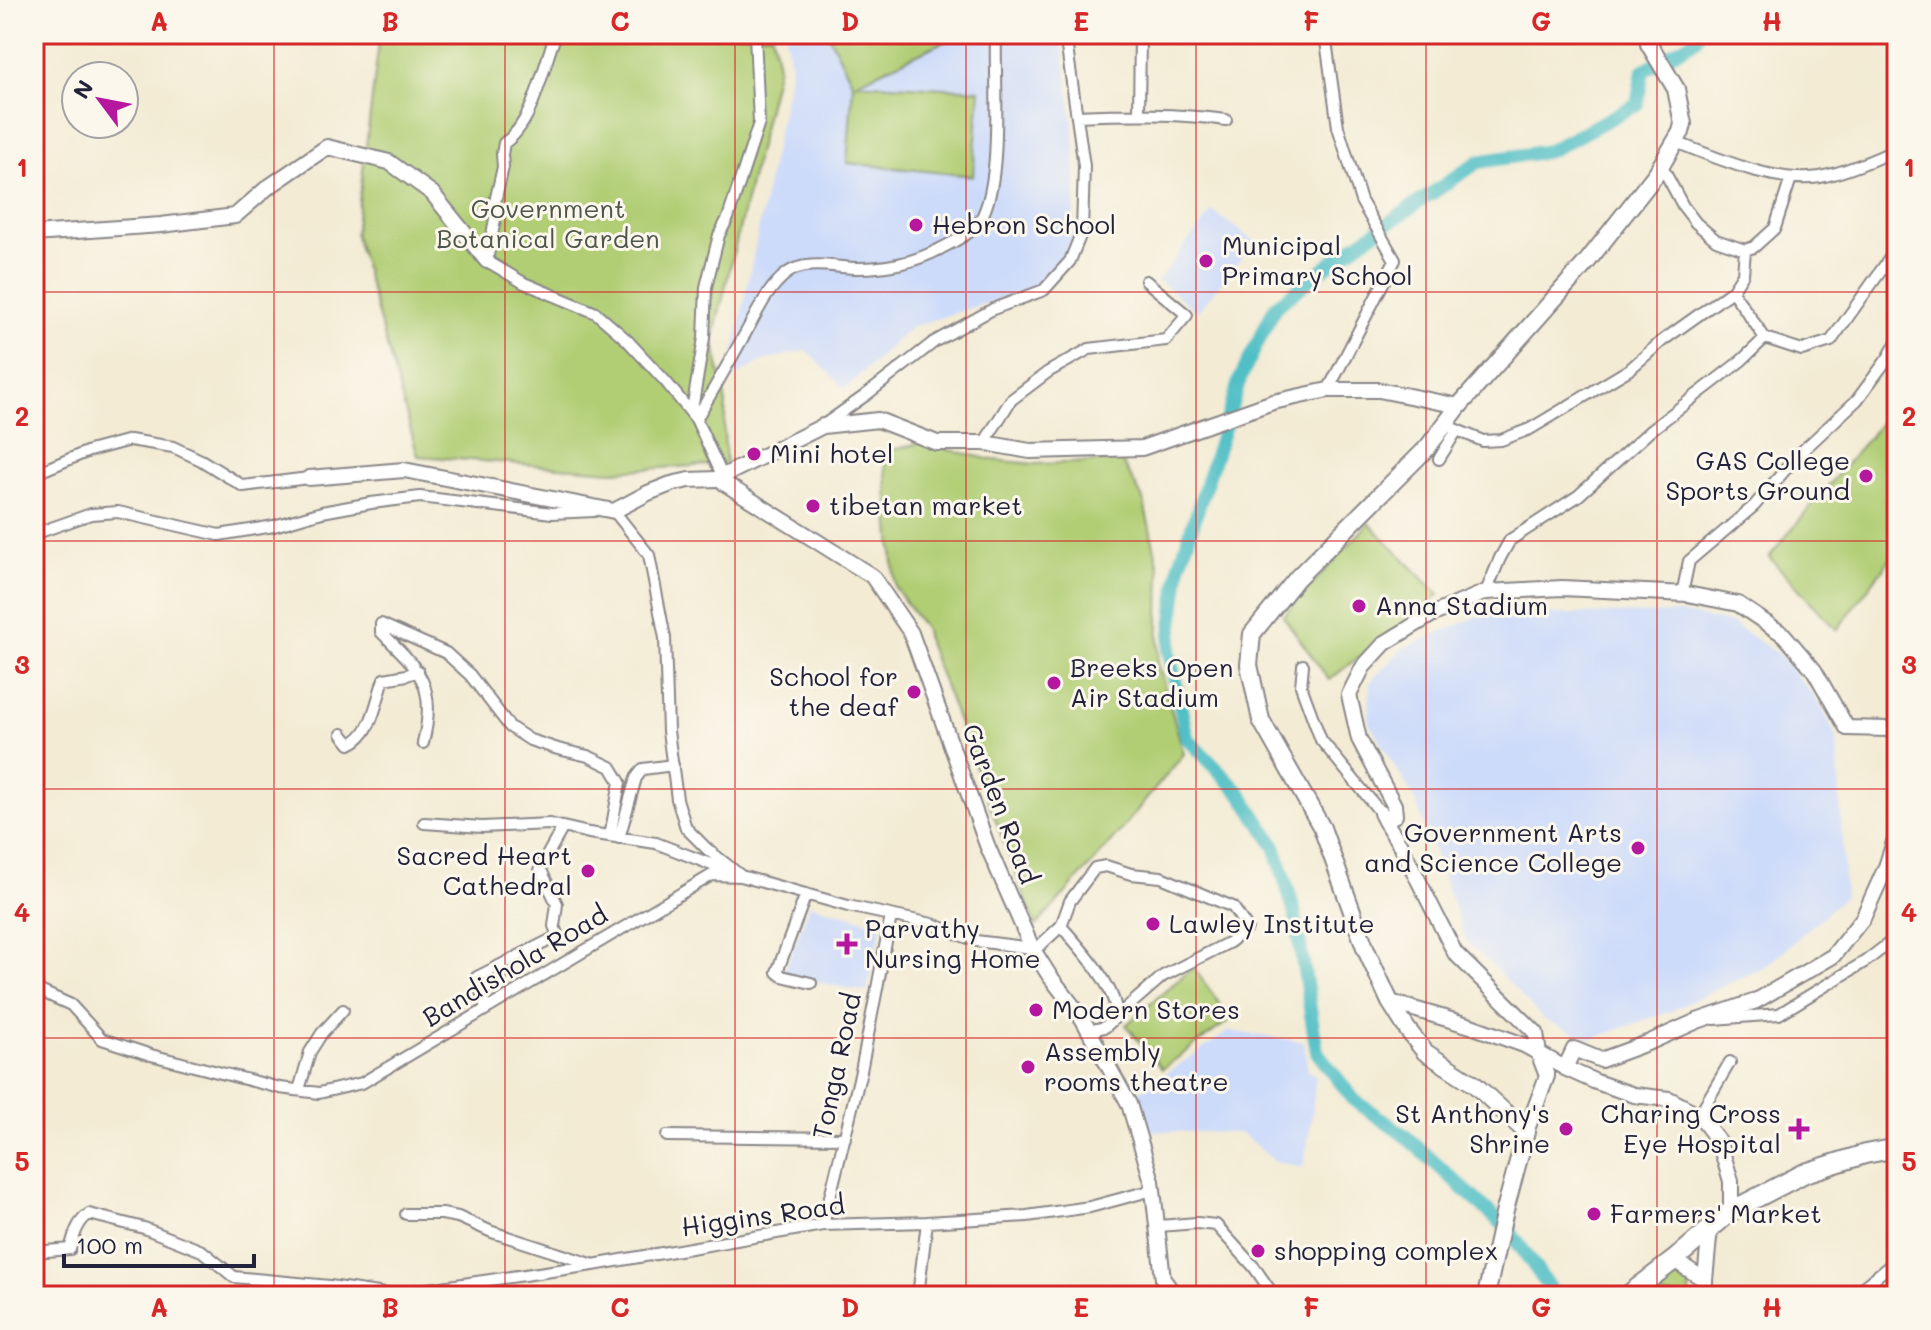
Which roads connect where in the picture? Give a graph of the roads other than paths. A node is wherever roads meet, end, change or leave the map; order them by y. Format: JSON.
{"nodes":[{"id":1,"x":556,"y":34,"type":"edge"},
{"id":2,"x":755,"y":34,"type":"edge"},
{"id":3,"x":996,"y":34,"type":"edge"},
{"id":4,"x":1065,"y":34,"type":"edge"},
{"id":5,"x":1140,"y":34,"type":"edge"},
{"id":6,"x":1325,"y":34,"type":"edge"},
{"id":7,"x":1650,"y":34,"type":"edge"},
{"id":8,"x":1139,"y":113,"type":"junction"},
{"id":9,"x":1077,"y":116,"type":"junction"},
{"id":10,"x":1226,"y":120,"type":"dead end"},
{"id":11,"x":1675,"y":142,"type":"junction"},
{"id":12,"x":1897,"y":149,"type":"edge"},
{"id":13,"x":1661,"y":165,"type":"junction"},
{"id":14,"x":1791,"y":178,"type":"junction"},
{"id":15,"x":34,"y":234,"type":"edge"},
{"id":16,"x":1897,"y":248,"type":"edge"},
{"id":17,"x":1745,"y":250,"type":"junction"},
{"id":18,"x":487,"y":261,"type":"junction"},
{"id":19,"x":1146,"y":281,"type":"dead end"},
{"id":20,"x":1732,"y":291,"type":"junction"},
{"id":21,"x":1765,"y":338,"type":"junction"},
{"id":22,"x":1897,"y":342,"type":"edge"},
{"id":23,"x":1328,"y":390,"type":"junction"},
{"id":24,"x":1459,"y":406,"type":"junction"},
{"id":25,"x":696,"y":419,"type":"junction"},
{"id":26,"x":823,"y":426,"type":"junction"},
{"id":27,"x":1451,"y":427,"type":"junction"},
{"id":28,"x":984,"y":443,"type":"junction"},
{"id":29,"x":1439,"y":459,"type":"dead end"},
{"id":30,"x":34,"y":474,"type":"edge"},
{"id":31,"x":722,"y":477,"type":"junction"},
{"id":32,"x":309,"y":478,"type":"joint"},
{"id":33,"x":614,"y":511,"type":"junction"},
{"id":34,"x":34,"y":534,"type":"edge"},
{"id":35,"x":1486,"y":592,"type":"junction"},
{"id":36,"x":1682,"y":594,"type":"junction"},
{"id":37,"x":1303,"y":665,"type":"dead end"},
{"id":38,"x":418,"y":671,"type":"junction"},
{"id":39,"x":342,"y":734,"type":"dead end"},
{"id":40,"x":1897,"y":734,"type":"edge"},
{"id":41,"x":423,"y":743,"type":"dead end"},
{"id":42,"x":673,"y":765,"type":"junction"},
{"id":43,"x":1383,"y":817,"type":"junction"},
{"id":44,"x":424,"y":823,"type":"dead end"},
{"id":45,"x":563,"y":827,"type":"junction"},
{"id":46,"x":1897,"y":833,"type":"edge"},
{"id":47,"x":614,"y":837,"type":"junction"},
{"id":48,"x":741,"y":876,"type":"junction"},
{"id":49,"x":806,"y":894,"type":"junction"},
{"id":50,"x":891,"y":916,"type":"junction"},
{"id":51,"x":1061,"y":926,"type":"junction"},
{"id":52,"x":1897,"y":937,"type":"edge"},
{"id":53,"x":1033,"y":950,"type":"junction"},
{"id":54,"x":811,"y":983,"type":"dead end"},
{"id":55,"x":34,"y":990,"type":"edge"},
{"id":56,"x":1390,"y":1002,"type":"junction"},
{"id":57,"x":486,"y":1009,"type":"junction"},
{"id":58,"x":343,"y":1010,"type":"dead end"},
{"id":59,"x":1117,"y":1016,"type":"junction"},
{"id":60,"x":1697,"y":1021,"type":"junction"},
{"id":61,"x":1088,"y":1031,"type":"junction"},
{"id":62,"x":1539,"y":1055,"type":"junction"},
{"id":63,"x":1730,"y":1062,"type":"dead end"},
{"id":64,"x":1565,"y":1068,"type":"junction"},
{"id":65,"x":299,"y":1090,"type":"junction"},
{"id":66,"x":1699,"y":1115,"type":"junction"},
{"id":67,"x":1526,"y":1132,"type":"junction"},
{"id":68,"x":667,"y":1136,"type":"dead end"},
{"id":69,"x":845,"y":1138,"type":"junction"},
{"id":70,"x":1897,"y":1148,"type":"edge"},
{"id":71,"x":1153,"y":1190,"type":"junction"},
{"id":72,"x":1731,"y":1211,"type":"junction"},
{"id":73,"x":406,"y":1214,"type":"dead end"},
{"id":74,"x":927,"y":1222,"type":"junction"},
{"id":75,"x":823,"y":1225,"type":"junction"},
{"id":76,"x":1159,"y":1226,"type":"junction"},
{"id":77,"x":1710,"y":1228,"type":"junction"},
{"id":78,"x":34,"y":1250,"type":"edge"},
{"id":79,"x":1674,"y":1260,"type":"junction"},
{"id":80,"x":1897,"y":1260,"type":"edge"},
{"id":81,"x":593,"y":1265,"type":"junction"},
{"id":82,"x":1163,"y":1279,"type":"junction"},
{"id":83,"x":1705,"y":1280,"type":"junction"},
{"id":84,"x":447,"y":1286,"type":"junction"},
{"id":85,"x":1646,"y":1290,"type":"edge"},
{"id":86,"x":385,"y":1295,"type":"edge"},
{"id":87,"x":34,"y":1296,"type":"edge"},
{"id":88,"x":77,"y":1296,"type":"edge"},
{"id":89,"x":464,"y":1296,"type":"edge"},
{"id":90,"x":918,"y":1296,"type":"edge"},
{"id":91,"x":1159,"y":1296,"type":"edge"},
{"id":92,"x":1175,"y":1296,"type":"edge"},
{"id":93,"x":1269,"y":1296,"type":"edge"},
{"id":94,"x":1486,"y":1296,"type":"edge"},
{"id":95,"x":1627,"y":1296,"type":"edge"},
{"id":96,"x":1705,"y":1296,"type":"edge"},
{"id":97,"x":1857,"y":1296,"type":"edge"}],
"edges":[{"from":1,"to":18,"type":"street"},
{"from":2,"to":25,"type":"street"},
{"from":3,"to":25,"type":"street"},
{"from":4,"to":9,"type":"street"},
{"from":5,"to":8,"type":"street"},
{"from":6,"to":23,"type":"street"},
{"from":7,"to":11,"type":"main road"},
{"from":8,"to":9,"type":"street"},
{"from":8,"to":10,"type":"street"},
{"from":9,"to":26,"type":"street"},
{"from":11,"to":13,"type":"main road"},
{"from":11,"to":14,"type":"street"},
{"from":12,"to":14,"type":"street"},
{"from":13,"to":17,"type":"street"},
{"from":13,"to":24,"type":"main road"},
{"from":14,"to":17,"type":"street"},
{"from":15,"to":18,"type":"street"},
{"from":16,"to":21,"type":"street"},
{"from":17,"to":20,"type":"street"},
{"from":18,"to":25,"type":"street"},
{"from":19,"to":28,"type":"street"},
{"from":20,"to":21,"type":"street"},
{"from":20,"to":27,"type":"street"},
{"from":21,"to":35,"type":"street"},
{"from":22,"to":36,"type":"street"},
{"from":23,"to":24,"type":"street"},
{"from":23,"to":28,"type":"street"},
{"from":24,"to":27,"type":"main road"},
{"from":25,"to":31,"type":"street"},
{"from":26,"to":28,"type":"street"},
{"from":26,"to":31,"type":"street"},
{"from":27,"to":29,"type":"street"},
{"from":27,"to":56,"type":"main road"},
{"from":30,"to":32,"type":"street"},
{"from":31,"to":33,"type":"street"},
{"from":31,"to":53,"type":"street","name":"Garden Road"},
{"from":32,"to":33,"type":"street"},
{"from":33,"to":34,"type":"street"},
{"from":33,"to":42,"type":"street"},
{"from":35,"to":36,"type":"street"},
{"from":35,"to":43,"type":"street"},
{"from":36,"to":40,"type":"street"},
{"from":37,"to":43,"type":"street"},
{"from":38,"to":39,"type":"street"},
{"from":38,"to":41,"type":"street"},
{"from":38,"to":47,"type":"street"},
{"from":42,"to":47,"type":"street"},
{"from":42,"to":48,"type":"street"},
{"from":43,"to":62,"type":"street"},
{"from":44,"to":45,"type":"street"},
{"from":45,"to":47,"type":"street"},
{"from":45,"to":57,"type":"street"},
{"from":46,"to":60,"type":"street"},
{"from":47,"to":48,"type":"street"},
{"from":48,"to":49,"type":"street","name":"Bandishola Road"},
{"from":48,"to":57,"type":"street","name":"Bandishola Road"},
{"from":49,"to":50,"type":"street","name":"Bandishola Road"},
{"from":49,"to":54,"type":"street"},
{"from":50,"to":53,"type":"street","name":"Bandishola Road"},
{"from":50,"to":69,"type":"street","name":"Tonga Road"},
{"from":51,"to":53,"type":"street"},
{"from":51,"to":59,"type":"street"},
{"from":51,"to":59,"type":"street"},
{"from":52,"to":60,"type":"street"},
{"from":53,"to":61,"type":"street","name":"Garden Road"},
{"from":55,"to":65,"type":"street","name":"Bandishola Road"},
{"from":56,"to":62,"type":"street"},
{"from":56,"to":67,"type":"main road"},
{"from":57,"to":65,"type":"street","name":"Bandishola Road"},
{"from":58,"to":65,"type":"street"},
{"from":59,"to":61,"type":"street"},
{"from":60,"to":64,"type":"street"},
{"from":61,"to":71,"type":"street","name":"Garden Road"},
{"from":62,"to":64,"type":"street"},
{"from":62,"to":67,"type":"street"},
{"from":63,"to":66,"type":"street"},
{"from":64,"to":66,"type":"street"},
{"from":66,"to":72,"type":"street"},
{"from":67,"to":94,"type":"main road"},
{"from":68,"to":69,"type":"street"},
{"from":69,"to":75,"type":"street","name":"Tonga Road"},
{"from":70,"to":72,"type":"highway"},
{"from":71,"to":74,"type":"street","name":"Higgins Road"},
{"from":71,"to":76,"type":"street","name":"Garden Road"},
{"from":72,"to":77,"type":"highway"},
{"from":73,"to":81,"type":"street"},
{"from":74,"to":75,"type":"street","name":"Higgins Road"},
{"from":74,"to":90,"type":"street"},
{"from":75,"to":81,"type":"street","name":"Higgins Road"},
{"from":76,"to":82,"type":"street","name":"Garden Road"},
{"from":76,"to":93,"type":"street"},
{"from":77,"to":79,"type":"highway"},
{"from":77,"to":83,"type":"street"},
{"from":78,"to":86,"type":"street","name":"Higgins Road"},
{"from":79,"to":83,"type":"street"},
{"from":79,"to":85,"type":"highway"},
{"from":80,"to":97,"type":"street"},
{"from":81,"to":84,"type":"street","name":"Higgins Road"},
{"from":82,"to":91,"type":"street"},
{"from":82,"to":92,"type":"street"},
{"from":83,"to":96,"type":"street"},
{"from":84,"to":86,"type":"street","name":"Higgins Road"},
{"from":84,"to":89,"type":"street"},
{"from":85,"to":95,"type":"highway"},
{"from":87,"to":88,"type":"street"}]}
